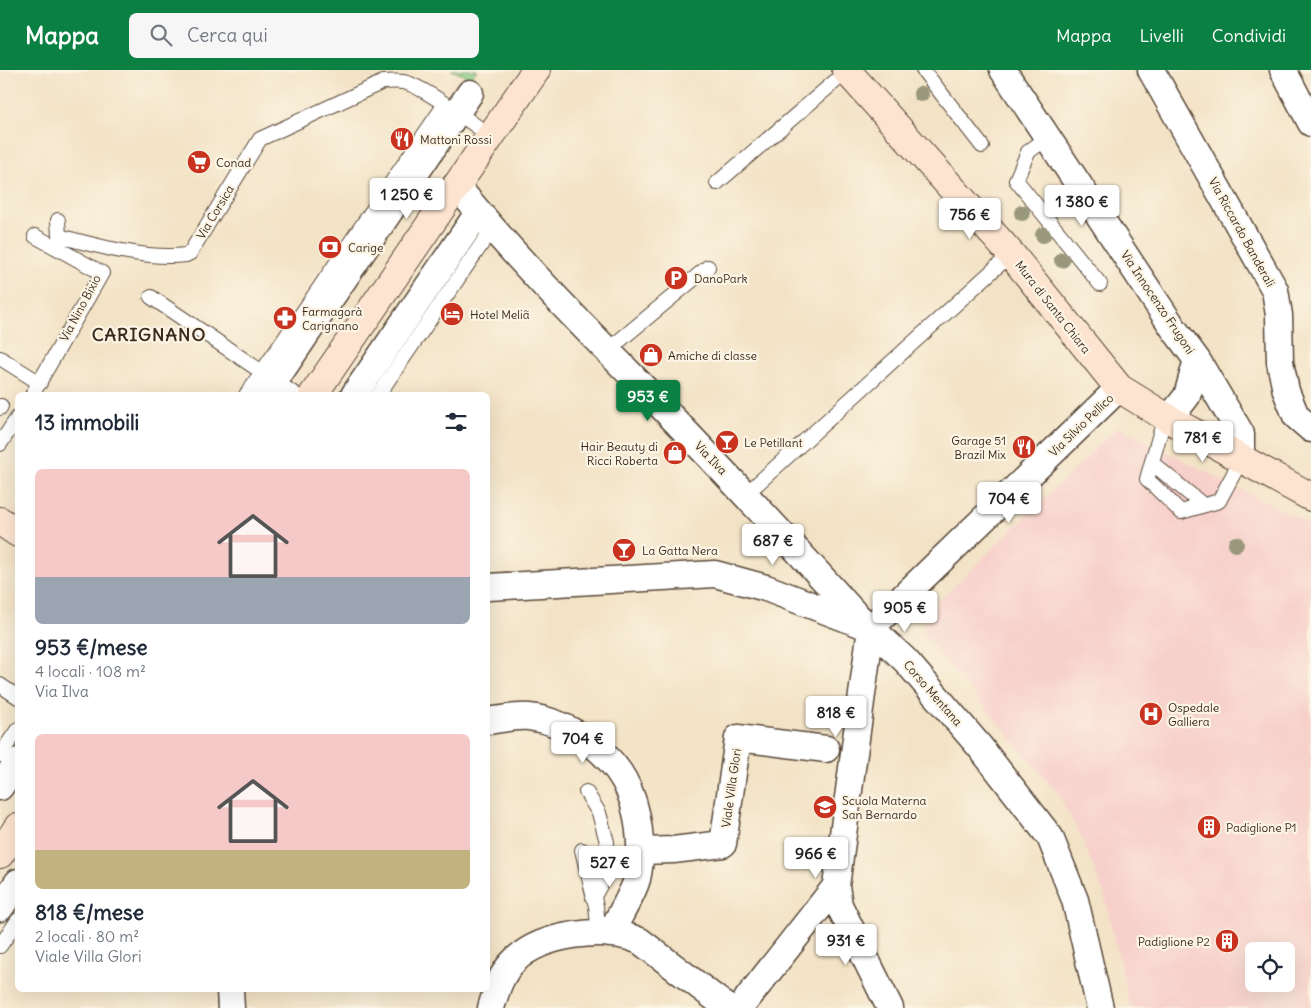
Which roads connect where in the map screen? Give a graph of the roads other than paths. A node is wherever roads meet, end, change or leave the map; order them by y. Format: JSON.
{"nodes":[{"id":1,"x":536,"y":70,"type":"edge"},
{"id":2,"x":923,"y":70,"type":"edge"},
{"id":3,"x":1003,"y":70,"type":"edge"},
{"id":4,"x":1151,"y":70,"type":"edge"},
{"id":5,"x":846,"y":71,"type":"edge"},
{"id":6,"x":1285,"y":74,"type":"edge"},
{"id":7,"x":457,"y":104,"type":"junction"},
{"id":8,"x":1311,"y":123,"type":"edge"},
{"id":9,"x":490,"y":136,"type":"junction"},
{"id":10,"x":1047,"y":138,"type":"junction"},
{"id":11,"x":982,"y":146,"type":"dead end"},
{"id":12,"x":717,"y":183,"type":"dead end"},
{"id":13,"x":456,"y":185,"type":"junction"},
{"id":14,"x":58,"y":220,"type":"dead end"},
{"id":15,"x":485,"y":221,"type":"junction"},
{"id":16,"x":35,"y":236,"type":"dead end"},
{"id":17,"x":1011,"y":254,"type":"junction"},
{"id":18,"x":708,"y":266,"type":"dead end"},
{"id":19,"x":1100,"y":284,"type":"dead end"},
{"id":20,"x":151,"y":297,"type":"dead end"},
{"id":21,"x":607,"y":350,"type":"junction"},
{"id":22,"x":0,"y":358,"type":"edge"},
{"id":23,"x":1197,"y":360,"type":"junction"},
{"id":24,"x":267,"y":382,"type":"edge"},
{"id":25,"x":40,"y":383,"type":"junction"},
{"id":26,"x":1119,"y":388,"type":"junction"},
{"id":27,"x":34,"y":392,"type":"edge"},
{"id":28,"x":251,"y":392,"type":"edge"},
{"id":29,"x":289,"y":392,"type":"edge"},
{"id":30,"x":315,"y":392,"type":"edge"},
{"id":31,"x":356,"y":392,"type":"edge"},
{"id":32,"x":380,"y":392,"type":"edge"},
{"id":33,"x":1167,"y":418,"type":"junction"},
{"id":34,"x":15,"y":422,"type":"edge"},
{"id":35,"x":1311,"y":429,"type":"edge"},
{"id":36,"x":0,"y":444,"type":"edge"},
{"id":37,"x":1241,"y":460,"type":"junction"},
{"id":38,"x":1152,"y":463,"type":"junction"},
{"id":39,"x":746,"y":494,"type":"junction"},
{"id":40,"x":1311,"y":497,"type":"edge"},
{"id":41,"x":1203,"y":505,"type":"junction"},
{"id":42,"x":0,"y":522,"type":"edge"},
{"id":43,"x":15,"y":531,"type":"edge"},
{"id":44,"x":793,"y":545,"type":"junction"},
{"id":45,"x":490,"y":587,"type":"edge"},
{"id":46,"x":785,"y":596,"type":"junction"},
{"id":47,"x":871,"y":628,"type":"junction"},
{"id":48,"x":0,"y":685,"type":"edge"},
{"id":49,"x":15,"y":695,"type":"edge"},
{"id":50,"x":490,"y":721,"type":"edge"},
{"id":51,"x":15,"y":733,"type":"edge"},
{"id":52,"x":826,"y":749,"type":"dead end"},
{"id":53,"x":0,"y":755,"type":"edge"},
{"id":54,"x":15,"y":765,"type":"edge"},
{"id":55,"x":0,"y":787,"type":"edge"},
{"id":56,"x":586,"y":792,"type":"dead end"},
{"id":57,"x":15,"y":832,"type":"edge"},
{"id":58,"x":582,"y":850,"type":"dead end"},
{"id":59,"x":641,"y":851,"type":"junction"},
{"id":60,"x":0,"y":854,"type":"edge"},
{"id":61,"x":838,"y":896,"type":"junction"},
{"id":62,"x":15,"y":897,"type":"edge"},
{"id":63,"x":593,"y":898,"type":"junction"},
{"id":64,"x":0,"y":914,"type":"edge"},
{"id":65,"x":11,"y":917,"type":"edge"},
{"id":66,"x":605,"y":934,"type":"junction"},
{"id":67,"x":0,"y":946,"type":"edge"},
{"id":68,"x":230,"y":992,"type":"edge"},
{"id":69,"x":743,"y":1005,"type":"edge"},
{"id":70,"x":232,"y":1008,"type":"edge"},
{"id":71,"x":491,"y":1008,"type":"edge"},
{"id":72,"x":890,"y":1008,"type":"edge"},
{"id":73,"x":1100,"y":1008,"type":"edge"}],
"edges":[{"from":1,"to":9,"type":"street"},
{"from":2,"to":11,"type":"lane"},
{"from":3,"to":10,"type":"street","name":"Via Innocenzo Frugoni"},
{"from":4,"to":35,"type":"street","name":"Via Riccardo Banderali"},
{"from":5,"to":12,"type":"lane"},
{"from":5,"to":17,"type":"street","name":"Mura di Santa Chiara"},
{"from":6,"to":8,"type":"street"},
{"from":7,"to":9,"type":"lane","name":"Via Corsica"},
{"from":7,"to":14,"type":"lane","name":"Via Corsica"},
{"from":7,"to":24,"type":"street"},
{"from":9,"to":13,"type":"street"},
{"from":10,"to":19,"type":"lane"},
{"from":10,"to":23,"type":"street","name":"Via Innocenzo Frugoni"},
{"from":13,"to":15,"type":"street","name":"Via Ilva"},
{"from":13,"to":30,"type":"street"},
{"from":15,"to":21,"type":"street","name":"Via Ilva"},
{"from":15,"to":31,"type":"street"},
{"from":15,"to":32,"type":"lane"},
{"from":16,"to":25,"type":"lane","name":"Via Nino Bixio"},
{"from":17,"to":26,"type":"street","name":"Mura di Santa Chiara"},
{"from":17,"to":39,"type":"lane"},
{"from":18,"to":21,"type":"lane"},
{"from":20,"to":24,"type":"lane"},
{"from":21,"to":39,"type":"street","name":"Via Ilva"},
{"from":22,"to":25,"type":"lane"},
{"from":23,"to":33,"type":"street","name":"Via Innocenzo Frugoni"},
{"from":23,"to":37,"type":"street","name":"Via Innocenzo Frugoni"},
{"from":24,"to":28,"type":"lane"},
{"from":24,"to":29,"type":"lane"},
{"from":25,"to":27,"type":"lane","name":"Via Nino Bixio"},
{"from":26,"to":33,"type":"street","name":"Mura di Santa Chiara"},
{"from":26,"to":47,"type":"street","name":"Via Silvio Pellico"},
{"from":33,"to":37,"type":"street","name":"Mura di Santa Chiara"},
{"from":33,"to":38,"type":"lane"},
{"from":34,"to":36,"type":"lane"},
{"from":37,"to":40,"type":"street","name":"Mura di Santa Chiara"},
{"from":37,"to":41,"type":"lane"},
{"from":38,"to":41,"type":"lane"},
{"from":38,"to":41,"type":"lane"},
{"from":39,"to":44,"type":"street","name":"Via Ilva"},
{"from":42,"to":43,"type":"street"},
{"from":44,"to":46,"type":"street"},
{"from":44,"to":47,"type":"street","name":"Via Ilva"},
{"from":45,"to":46,"type":"street","name":"Corso Mentana"},
{"from":46,"to":47,"type":"street","name":"Corso Mentana"},
{"from":47,"to":61,"type":"street"},
{"from":47,"to":73,"type":"street","name":"Corso Mentana"},
{"from":48,"to":49,"type":"lane"},
{"from":50,"to":59,"type":"street"},
{"from":51,"to":53,"type":"lane"},
{"from":52,"to":59,"type":"street","name":"Viale Villa Glori"},
{"from":54,"to":55,"type":"street"},
{"from":56,"to":63,"type":"lane"},
{"from":57,"to":60,"type":"street"},
{"from":58,"to":63,"type":"lane"},
{"from":59,"to":66,"type":"street"},
{"from":61,"to":69,"type":"street"},
{"from":61,"to":72,"type":"street"},
{"from":62,"to":65,"type":"street"},
{"from":63,"to":66,"type":"lane"},
{"from":64,"to":65,"type":"lane"},
{"from":65,"to":67,"type":"lane"},
{"from":66,"to":69,"type":"street"},
{"from":66,"to":71,"type":"street"},
{"from":68,"to":70,"type":"street"}]}
